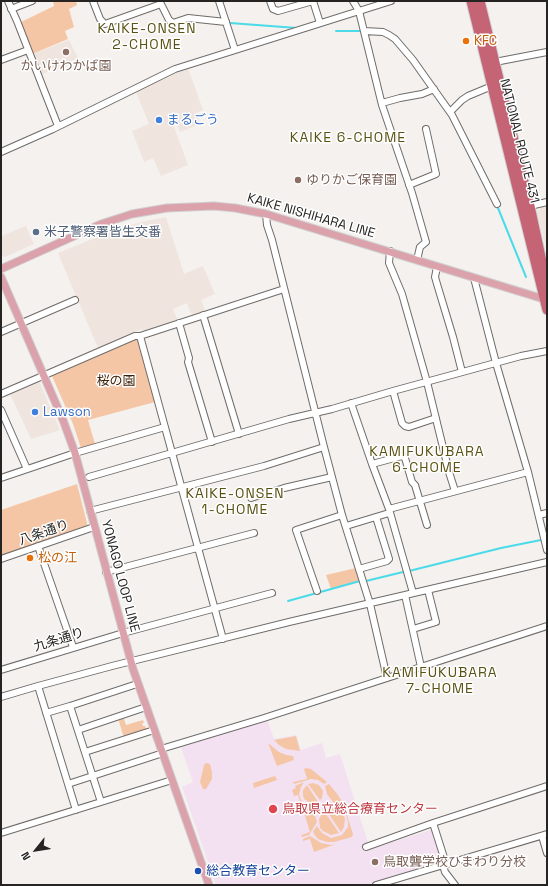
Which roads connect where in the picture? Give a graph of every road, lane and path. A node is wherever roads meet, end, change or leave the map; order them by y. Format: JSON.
{"nodes":[{"id":1,"x":8,"y":1,"type":"edge"},
{"id":2,"x":32,"y":1,"type":"edge"},
{"id":3,"x":93,"y":1,"type":"edge"},
{"id":4,"x":219,"y":1,"type":"edge"},
{"id":5,"x":270,"y":1,"type":"edge"},
{"id":6,"x":353,"y":1,"type":"edge"},
{"id":7,"x":391,"y":1,"type":"edge"},
{"id":8,"x":471,"y":1,"type":"edge"},
{"id":9,"x":480,"y":1,"type":"edge"},
{"id":10,"x":11,"y":9,"type":"junction"},
{"id":11,"x":359,"y":11,"type":"junction"},
{"id":12,"x":226,"y":22,"type":"junction"},
{"id":13,"x":320,"y":23,"type":"junction"},
{"id":14,"x":364,"y":31,"type":"junction"},
{"id":15,"x":28,"y":50,"type":"junction"},
{"id":16,"x":235,"y":50,"type":"junction"},
{"id":17,"x":547,"y":52,"type":"edge"},
{"id":18,"x":1,"y":60,"type":"edge"},
{"id":19,"x":495,"y":62,"type":"junction"},
{"id":20,"x":492,"y":86,"type":"junction"},
{"id":21,"x":434,"y":89,"type":"junction"},
{"id":22,"x":382,"y":103,"type":"junction"},
{"id":23,"x":450,"y":112,"type":"junction"},
{"id":24,"x":58,"y":126,"type":"junction"},
{"id":25,"x":426,"y":129,"type":"dead end"},
{"id":26,"x":1,"y":152,"type":"edge"},
{"id":27,"x":409,"y":185,"type":"junction"},
{"id":28,"x":547,"y":202,"type":"edge"},
{"id":29,"x":497,"y":204,"type":"dead end"},
{"id":30,"x":530,"y":206,"type":"junction"},
{"id":31,"x":266,"y":214,"type":"junction"},
{"id":32,"x":390,"y":251,"type":"junction"},
{"id":33,"x":417,"y":260,"type":"junction"},
{"id":34,"x":437,"y":267,"type":"junction"},
{"id":35,"x":1,"y":269,"type":"edge"},
{"id":36,"x":1,"y":277,"type":"edge"},
{"id":37,"x":474,"y":278,"type":"junction"},
{"id":38,"x":547,"y":285,"type":"edge"},
{"id":39,"x":284,"y":289,"type":"junction"},
{"id":40,"x":545,"y":299,"type":"edge"},
{"id":41,"x":75,"y":300,"type":"dead end"},
{"id":42,"x":547,"y":310,"type":"edge"},
{"id":43,"x":203,"y":315,"type":"junction"},
{"id":44,"x":21,"y":323,"type":"junction"},
{"id":45,"x":179,"y":323,"type":"junction"},
{"id":46,"x":1,"y":332,"type":"edge"},
{"id":47,"x":140,"y":336,"type":"junction"},
{"id":48,"x":547,"y":351,"type":"edge"},
{"id":49,"x":496,"y":363,"type":"junction"},
{"id":50,"x":462,"y":372,"type":"junction"},
{"id":51,"x":44,"y":375,"type":"junction"},
{"id":52,"x":427,"y":382,"type":"junction"},
{"id":53,"x":393,"y":391,"type":"junction"},
{"id":54,"x":1,"y":394,"type":"edge"},
{"id":55,"x":351,"y":403,"type":"junction"},
{"id":56,"x":1,"y":410,"type":"edge"},
{"id":57,"x":315,"y":413,"type":"junction"},
{"id":58,"x":436,"y":418,"type":"junction"},
{"id":59,"x":165,"y":427,"type":"junction"},
{"id":60,"x":239,"y":434,"type":"junction"},
{"id":61,"x":212,"y":442,"type":"junction"},
{"id":62,"x":324,"y":447,"type":"junction"},
{"id":63,"x":75,"y":453,"type":"junction"},
{"id":64,"x":173,"y":453,"type":"junction"},
{"id":65,"x":372,"y":464,"type":"junction"},
{"id":66,"x":27,"y":469,"type":"junction"},
{"id":67,"x":528,"y":472,"type":"junction"},
{"id":68,"x":89,"y":477,"type":"dead end"},
{"id":69,"x":332,"y":477,"type":"junction"},
{"id":70,"x":1,"y":478,"type":"edge"},
{"id":71,"x":182,"y":488,"type":"junction"},
{"id":72,"x":455,"y":491,"type":"junction"},
{"id":73,"x":251,"y":498,"type":"dead end"},
{"id":74,"x":420,"y":500,"type":"junction"},
{"id":75,"x":90,"y":511,"type":"junction"},
{"id":76,"x":389,"y":511,"type":"junction"},
{"id":77,"x":547,"y":513,"type":"edge"},
{"id":78,"x":342,"y":515,"type":"junction"},
{"id":79,"x":539,"y":515,"type":"junction"},
{"id":80,"x":376,"y":517,"type":"junction"},
{"id":81,"x":427,"y":525,"type":"dead end"},
{"id":82,"x":346,"y":526,"type":"junction"},
{"id":83,"x":94,"y":527,"type":"junction"},
{"id":84,"x":254,"y":533,"type":"dead end"},
{"id":85,"x":38,"y":546,"type":"junction"},
{"id":86,"x":199,"y":547,"type":"junction"},
{"id":87,"x":547,"y":550,"type":"edge"},
{"id":88,"x":1,"y":559,"type":"edge"},
{"id":89,"x":547,"y":562,"type":"edge"},
{"id":90,"x":359,"y":569,"type":"junction"},
{"id":91,"x":106,"y":572,"type":"junction"},
{"id":92,"x":428,"y":590,"type":"junction"},
{"id":93,"x":317,"y":591,"type":"dead end"},
{"id":94,"x":272,"y":593,"type":"dead end"},
{"id":95,"x":413,"y":593,"type":"junction"},
{"id":96,"x":405,"y":596,"type":"junction"},
{"id":97,"x":370,"y":604,"type":"junction"},
{"id":98,"x":215,"y":608,"type":"junction"},
{"id":99,"x":547,"y":626,"type":"edge"},
{"id":100,"x":413,"y":629,"type":"junction"},
{"id":101,"x":123,"y":633,"type":"junction"},
{"id":102,"x":223,"y":639,"type":"junction"},
{"id":103,"x":73,"y":647,"type":"junction"},
{"id":104,"x":130,"y":662,"type":"junction"},
{"id":105,"x":421,"y":667,"type":"junction"},
{"id":106,"x":1,"y":670,"type":"edge"},
{"id":107,"x":387,"y":678,"type":"junction"},
{"id":108,"x":137,"y":684,"type":"junction"},
{"id":109,"x":38,"y":686,"type":"junction"},
{"id":110,"x":1,"y":697,"type":"edge"},
{"id":111,"x":70,"y":706,"type":"junction"},
{"id":112,"x":146,"y":707,"type":"junction"},
{"id":113,"x":46,"y":713,"type":"junction"},
{"id":114,"x":78,"y":730,"type":"junction"},
{"id":115,"x":154,"y":730,"type":"junction"},
{"id":116,"x":162,"y":751,"type":"junction"},
{"id":117,"x":85,"y":752,"type":"junction"},
{"id":118,"x":92,"y":776,"type":"junction"},
{"id":119,"x":172,"y":780,"type":"junction"},
{"id":120,"x":68,"y":784,"type":"junction"},
{"id":121,"x":547,"y":786,"type":"edge"},
{"id":122,"x":101,"y":802,"type":"junction"},
{"id":123,"x":76,"y":810,"type":"junction"},
{"id":124,"x":433,"y":823,"type":"junction"},
{"id":125,"x":1,"y":833,"type":"edge"},
{"id":126,"x":545,"y":835,"type":"edge"},
{"id":127,"x":366,"y":847,"type":"dead end"},
{"id":128,"x":547,"y":853,"type":"edge"},
{"id":129,"x":445,"y":865,"type":"junction"},
{"id":130,"x":388,"y":883,"type":"edge"},
{"id":131,"x":209,"y":885,"type":"edge"},
{"id":132,"x":376,"y":885,"type":"edge"},
{"id":133,"x":455,"y":885,"type":"edge"}],
"edges":[{"from":1,"to":10,"type":"street"},
{"from":2,"to":10,"type":"street"},
{"from":3,"to":12,"type":"street"},
{"from":4,"to":12,"type":"street"},
{"from":5,"to":13,"type":"street"},
{"from":6,"to":11,"type":"street"},
{"from":7,"to":11,"type":"street"},
{"from":8,"to":20,"type":"highway","name":"NATIONAL ROUTE 431"},
{"from":9,"to":19,"type":"highway","name":"NATIONAL ROUTE 431"},
{"from":10,"to":15,"type":"street"},
{"from":11,"to":13,"type":"street"},
{"from":11,"to":14,"type":"street"},
{"from":12,"to":16,"type":"street"},
{"from":13,"to":16,"type":"street"},
{"from":14,"to":21,"type":"street"},
{"from":14,"to":22,"type":"street"},
{"from":15,"to":18,"type":"street"},
{"from":15,"to":24,"type":"street"},
{"from":16,"to":24,"type":"street"},
{"from":17,"to":19,"type":"street"},
{"from":19,"to":30,"type":"highway","name":"NATIONAL ROUTE 431"},
{"from":20,"to":23,"type":"street"},
{"from":20,"to":40,"type":"highway","name":"NATIONAL ROUTE 431"},
{"from":21,"to":22,"type":"street"},
{"from":21,"to":23,"type":"street"},
{"from":22,"to":27,"type":"street"},
{"from":23,"to":29,"type":"street"},
{"from":24,"to":26,"type":"street"},
{"from":25,"to":27,"type":"street"},
{"from":27,"to":33,"type":"street"},
{"from":28,"to":30,"type":"street"},
{"from":30,"to":38,"type":"highway","name":"NATIONAL ROUTE 431"},
{"from":31,"to":32,"type":"main road","name":"KAIKE NISHIHARA LINE"},
{"from":31,"to":35,"type":"main road","name":"KAIKE NISHIHARA LINE"},
{"from":31,"to":39,"type":"street"},
{"from":32,"to":33,"type":"main road","name":"KAIKE NISHIHARA LINE"},
{"from":32,"to":52,"type":"street"},
{"from":33,"to":34,"type":"main road","name":"KAIKE NISHIHARA LINE"},
{"from":34,"to":37,"type":"main road","name":"KAIKE NISHIHARA LINE"},
{"from":34,"to":50,"type":"street"},
{"from":36,"to":44,"type":"main road","name":"YONAGO LOOP LINE"},
{"from":37,"to":40,"type":"main road","name":"KAIKE NISHIHARA LINE"},
{"from":37,"to":49,"type":"street"},
{"from":39,"to":43,"type":"street"},
{"from":39,"to":57,"type":"street"},
{"from":40,"to":42,"type":"highway","name":"NATIONAL ROUTE 431"},
{"from":41,"to":44,"type":"street"},
{"from":43,"to":45,"type":"street"},
{"from":43,"to":60,"type":"street"},
{"from":44,"to":46,"type":"street"},
{"from":44,"to":51,"type":"main road","name":"YONAGO LOOP LINE"},
{"from":45,"to":47,"type":"street"},
{"from":45,"to":61,"type":"street"},
{"from":47,"to":51,"type":"street"},
{"from":47,"to":59,"type":"street"},
{"from":48,"to":49,"type":"street"},
{"from":49,"to":50,"type":"street"},
{"from":49,"to":67,"type":"street"},
{"from":50,"to":52,"type":"street"},
{"from":51,"to":54,"type":"street"},
{"from":51,"to":63,"type":"main road","name":"YONAGO LOOP LINE"},
{"from":52,"to":53,"type":"street"},
{"from":52,"to":58,"type":"street"},
{"from":53,"to":55,"type":"street"},
{"from":53,"to":58,"type":"street"},
{"from":55,"to":57,"type":"street"},
{"from":55,"to":65,"type":"street"},
{"from":56,"to":66,"type":"street"},
{"from":57,"to":60,"type":"street"},
{"from":57,"to":62,"type":"street"},
{"from":58,"to":72,"type":"street"},
{"from":59,"to":63,"type":"street"},
{"from":59,"to":64,"type":"street"},
{"from":60,"to":61,"type":"street"},
{"from":61,"to":64,"type":"street"},
{"from":62,"to":69,"type":"street"},
{"from":62,"to":71,"type":"street"},
{"from":63,"to":66,"type":"street"},
{"from":63,"to":75,"type":"main road","name":"YONAGO LOOP LINE"},
{"from":64,"to":68,"type":"street"},
{"from":64,"to":71,"type":"street"},
{"from":65,"to":74,"type":"street"},
{"from":65,"to":76,"type":"street"},
{"from":66,"to":70,"type":"street"},
{"from":67,"to":72,"type":"street"},
{"from":67,"to":79,"type":"street"},
{"from":69,"to":73,"type":"street"},
{"from":69,"to":78,"type":"street"},
{"from":71,"to":75,"type":"street"},
{"from":71,"to":86,"type":"street"},
{"from":72,"to":74,"type":"street"},
{"from":74,"to":76,"type":"street"},
{"from":74,"to":81,"type":"street"},
{"from":75,"to":83,"type":"main road","name":"YONAGO LOOP LINE"},
{"from":76,"to":80,"type":"street"},
{"from":76,"to":95,"type":"street"},
{"from":77,"to":79,"type":"street"},
{"from":78,"to":82,"type":"street"},
{"from":78,"to":93,"type":"street"},
{"from":79,"to":87,"type":"street"},
{"from":80,"to":82,"type":"street"},
{"from":80,"to":90,"type":"street"},
{"from":82,"to":90,"type":"street"},
{"from":83,"to":85,"type":"street","name":"八条通り"},
{"from":83,"to":91,"type":"main road","name":"YONAGO LOOP LINE"},
{"from":84,"to":86,"type":"street"},
{"from":85,"to":88,"type":"street","name":"八条通り"},
{"from":85,"to":103,"type":"street"},
{"from":86,"to":91,"type":"street"},
{"from":86,"to":98,"type":"street"},
{"from":89,"to":92,"type":"street"},
{"from":90,"to":97,"type":"street"},
{"from":91,"to":101,"type":"main road","name":"YONAGO LOOP LINE"},
{"from":92,"to":95,"type":"street"},
{"from":92,"to":100,"type":"street"},
{"from":94,"to":98,"type":"street","name":"九条通り"},
{"from":95,"to":96,"type":"street"},
{"from":96,"to":97,"type":"street"},
{"from":96,"to":100,"type":"street"},
{"from":97,"to":102,"type":"street"},
{"from":97,"to":107,"type":"street"},
{"from":98,"to":101,"type":"street","name":"九条通り"},
{"from":98,"to":102,"type":"street"},
{"from":99,"to":105,"type":"street"},
{"from":100,"to":105,"type":"street"},
{"from":101,"to":103,"type":"street","name":"九条通り"},
{"from":101,"to":104,"type":"main road","name":"YONAGO LOOP LINE"},
{"from":102,"to":104,"type":"street"},
{"from":103,"to":106,"type":"street","name":"九条通り"},
{"from":104,"to":108,"type":"main road","name":"YONAGO LOOP LINE"},
{"from":104,"to":109,"type":"street"},
{"from":105,"to":107,"type":"street"},
{"from":107,"to":116,"type":"street"},
{"from":108,"to":111,"type":"street"},
{"from":108,"to":112,"type":"main road","name":"YONAGO LOOP LINE"},
{"from":109,"to":110,"type":"street"},
{"from":109,"to":113,"type":"street"},
{"from":111,"to":113,"type":"street"},
{"from":111,"to":114,"type":"street"},
{"from":112,"to":114,"type":"street"},
{"from":112,"to":115,"type":"main road","name":"YONAGO LOOP LINE"},
{"from":113,"to":120,"type":"street"},
{"from":114,"to":117,"type":"street"},
{"from":115,"to":116,"type":"main road","name":"YONAGO LOOP LINE"},
{"from":115,"to":117,"type":"street"},
{"from":116,"to":118,"type":"street"},
{"from":116,"to":119,"type":"main road","name":"YONAGO LOOP LINE"},
{"from":117,"to":118,"type":"street"},
{"from":118,"to":120,"type":"street"},
{"from":118,"to":122,"type":"street"},
{"from":119,"to":122,"type":"street"},
{"from":119,"to":131,"type":"main road","name":"YONAGO LOOP LINE"},
{"from":120,"to":123,"type":"street"},
{"from":121,"to":124,"type":"street"},
{"from":122,"to":123,"type":"street"},
{"from":123,"to":125,"type":"street"},
{"from":124,"to":127,"type":"street"},
{"from":124,"to":129,"type":"street"},
{"from":126,"to":128,"type":"street"},
{"from":126,"to":129,"type":"street"},
{"from":129,"to":130,"type":"street"},
{"from":129,"to":133,"type":"street"},
{"from":130,"to":132,"type":"street"}]}
